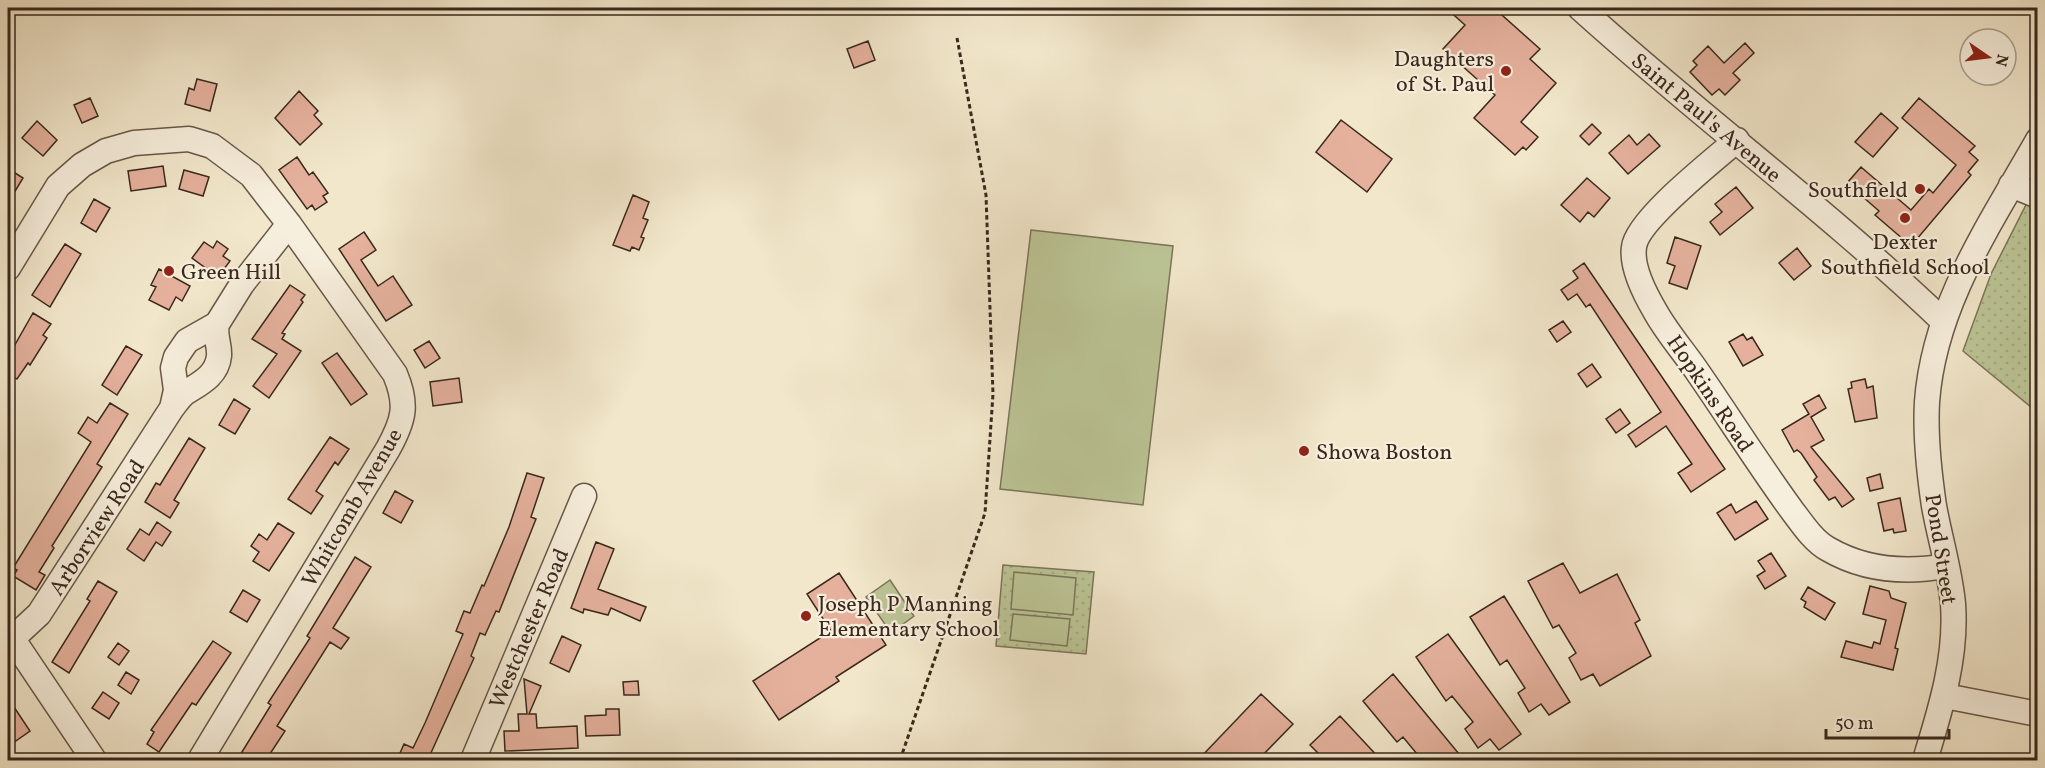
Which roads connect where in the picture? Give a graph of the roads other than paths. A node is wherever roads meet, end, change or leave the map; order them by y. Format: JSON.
{"nodes":[{"id":1,"x":1580,"y":8,"type":"edge"},
{"id":2,"x":1737,"y":140,"type":"junction"},
{"id":3,"x":2037,"y":140,"type":"edge"},
{"id":4,"x":2011,"y":185,"type":"junction"},
{"id":5,"x":2037,"y":196,"type":"edge"},
{"id":6,"x":289,"y":224,"type":"junction"},
{"id":7,"x":8,"y":268,"type":"edge"},
{"id":8,"x":217,"y":324,"type":"junction"},
{"id":9,"x":1941,"y":328,"type":"junction"},
{"id":10,"x":172,"y":408,"type":"junction"},
{"id":11,"x":584,"y":496,"type":"dead end"},
{"id":12,"x":1946,"y":566,"type":"junction"},
{"id":13,"x":10,"y":635,"type":"edge"},
{"id":14,"x":1945,"y":696,"type":"junction"},
{"id":15,"x":2037,"y":714,"type":"edge"},
{"id":16,"x":94,"y":760,"type":"edge"},
{"id":17,"x":200,"y":760,"type":"edge"},
{"id":18,"x":473,"y":760,"type":"edge"},
{"id":19,"x":1925,"y":760,"type":"edge"}],
"edges":[{"from":1,"to":2,"type":"street","name":"Saint Paul's Avenue"},
{"from":2,"to":9,"type":"street","name":"Saint Paul's Avenue"},
{"from":2,"to":12,"type":"street","name":"Hopkins Road"},
{"from":3,"to":4,"type":"street","name":"Pond Street"},
{"from":4,"to":5,"type":"street"},
{"from":4,"to":9,"type":"street","name":"Pond Street"},
{"from":6,"to":7,"type":"street","name":"Whitcomb Avenue"},
{"from":6,"to":8,"type":"street","name":"Arborview Road"},
{"from":6,"to":17,"type":"street","name":"Whitcomb Avenue"},
{"from":8,"to":10,"type":"street","name":"Arborview Road"},
{"from":8,"to":10,"type":"street","name":"Arborview Road"},
{"from":9,"to":12,"type":"street","name":"Pond Street"},
{"from":10,"to":13,"type":"street","name":"Arborview Road"},
{"from":11,"to":18,"type":"street","name":"Westchester Road"},
{"from":12,"to":14,"type":"street","name":"Pond Street"},
{"from":13,"to":16,"type":"street"},
{"from":14,"to":15,"type":"street"},
{"from":14,"to":19,"type":"street","name":"Pond Street"}]}
